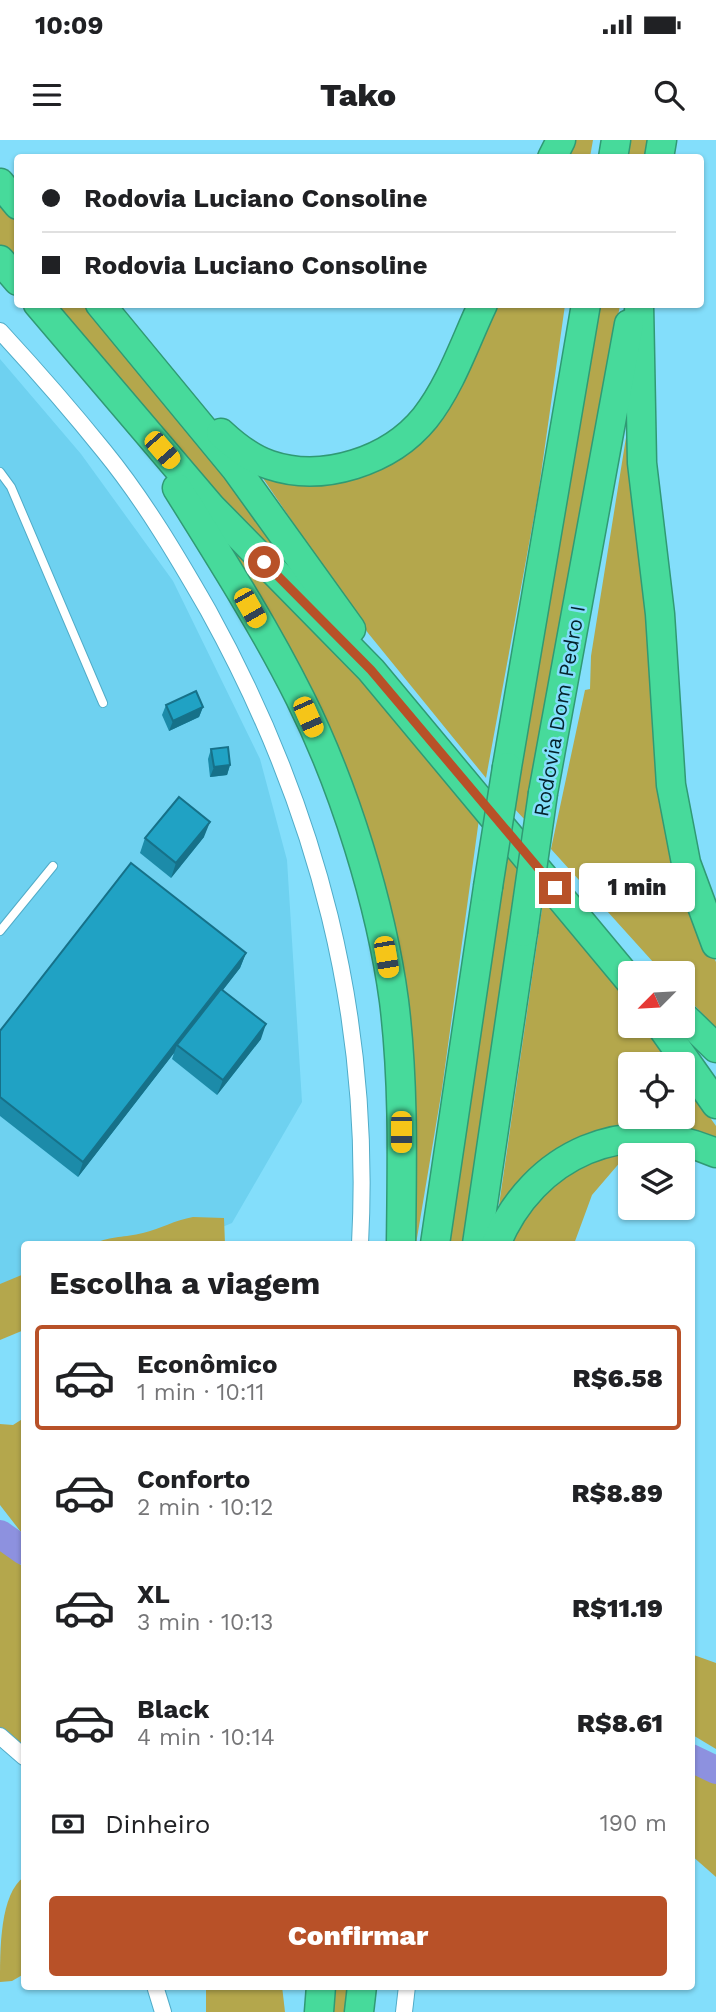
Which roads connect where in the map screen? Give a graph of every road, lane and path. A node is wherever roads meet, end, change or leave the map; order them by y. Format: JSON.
{"nodes":[{"id":1,"x":0,"y":183,"type":"edge"},
{"id":2,"x":14,"y":200,"type":"edge"},
{"id":3,"x":0,"y":260,"type":"edge"},
{"id":4,"x":14,"y":276,"type":"edge"},
{"id":5,"x":41,"y":308,"type":"edge"},
{"id":6,"x":103,"y":308,"type":"edge"},
{"id":7,"x":481,"y":308,"type":"edge"},
{"id":8,"x":585,"y":308,"type":"edge"},
{"id":9,"x":632,"y":308,"type":"edge"},
{"id":10,"x":639,"y":308,"type":"edge"},
{"id":11,"x":0,"y":331,"type":"edge"},
{"id":12,"x":129,"y":412,"type":"junction"},
{"id":13,"x":189,"y":413,"type":"junction"},
{"id":14,"x":0,"y":472,"type":"edge"},
{"id":15,"x":103,"y":703,"type":"dead end"},
{"id":16,"x":52,"y":866,"type":"dead end"},
{"id":17,"x":0,"y":931,"type":"edge"},
{"id":18,"x":716,"y":944,"type":"edge"},
{"id":19,"x":631,"y":961,"type":"edge"},
{"id":20,"x":618,"y":967,"type":"edge"},
{"id":21,"x":695,"y":1028,"type":"edge"},
{"id":22,"x":669,"y":1038,"type":"edge"},
{"id":23,"x":716,"y":1048,"type":"edge"},
{"id":24,"x":716,"y":1104,"type":"edge"},
{"id":25,"x":716,"y":1153,"type":"edge"},
{"id":26,"x":360,"y":1241,"type":"edge"},
{"id":27,"x":401,"y":1241,"type":"edge"},
{"id":28,"x":435,"y":1241,"type":"edge"},
{"id":29,"x":477,"y":1241,"type":"edge"},
{"id":30,"x":498,"y":1241,"type":"edge"},
{"id":31,"x":0,"y":1735,"type":"edge"},
{"id":32,"x":21,"y":1754,"type":"edge"},
{"id":33,"x":156,"y":1990,"type":"edge"},
{"id":34,"x":321,"y":1990,"type":"edge"},
{"id":35,"x":362,"y":1990,"type":"edge"},
{"id":36,"x":407,"y":1990,"type":"edge"},
{"id":37,"x":163,"y":2012,"type":"edge"},
{"id":38,"x":319,"y":2012,"type":"edge"},
{"id":39,"x":359,"y":2012,"type":"edge"},
{"id":40,"x":404,"y":2012,"type":"edge"}],
"edges":[{"from":1,"to":2,"type":"highway"},
{"from":3,"to":4,"type":"highway"},
{"from":5,"to":12,"type":"highway"},
{"from":6,"to":13,"type":"highway"},
{"from":7,"to":13,"type":"highway"},
{"from":8,"to":28,"type":"highway","name":"Rodovia Dom Pedro I","bridge":true},
{"from":9,"to":29,"type":"highway","name":"Rodovia Dom Pedro I","bridge":true},
{"from":10,"to":18,"type":"highway"},
{"from":11,"to":26,"type":"street"},
{"from":12,"to":20,"type":"highway"},
{"from":12,"to":27,"type":"highway"},
{"from":13,"to":19,"type":"highway"},
{"from":14,"to":15,"type":"lane"},
{"from":16,"to":17,"type":"lane"},
{"from":21,"to":23,"type":"highway"},
{"from":22,"to":24,"type":"highway"},
{"from":25,"to":30,"type":"highway"},
{"from":31,"to":32,"type":"street"},
{"from":33,"to":37,"type":"street"},
{"from":34,"to":38,"type":"highway"},
{"from":35,"to":39,"type":"highway"},
{"from":36,"to":40,"type":"street"}]}
